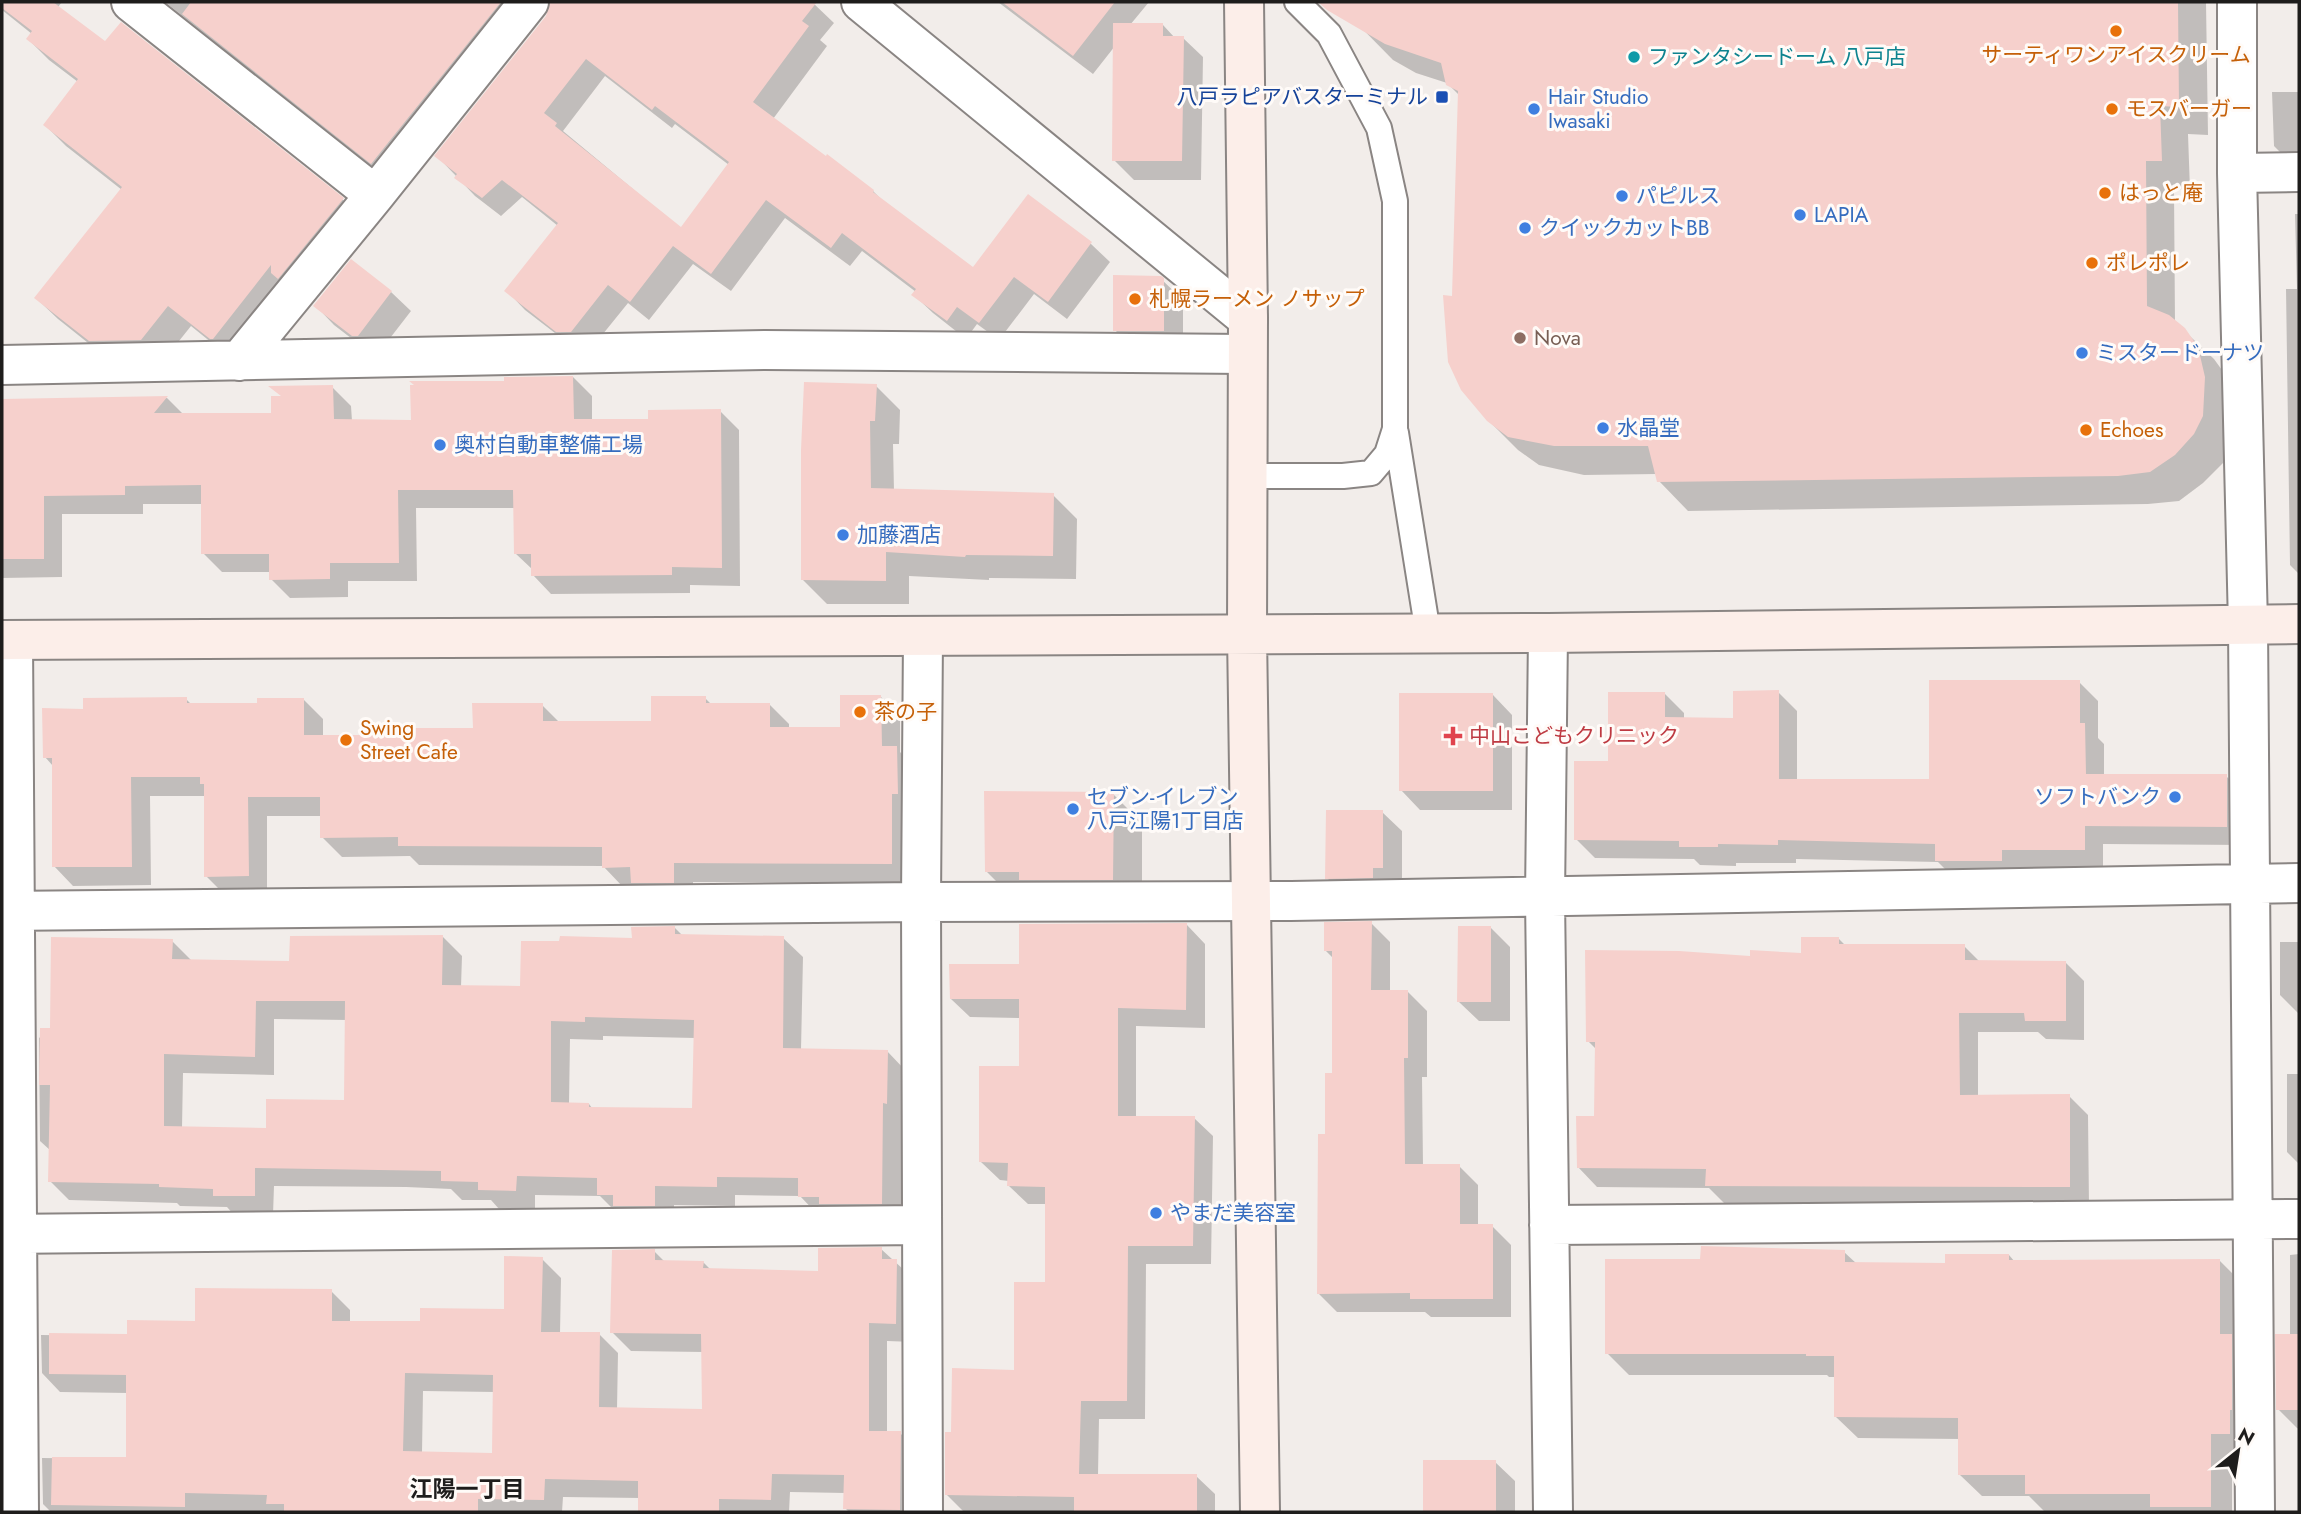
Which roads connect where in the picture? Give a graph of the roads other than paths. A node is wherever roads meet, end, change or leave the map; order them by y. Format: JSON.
{"nodes":[{"id":1,"x":131,"y":2,"type":"edge"},
{"id":2,"x":529,"y":2,"type":"edge"},
{"id":3,"x":862,"y":2,"type":"edge"},
{"id":4,"x":1244,"y":2,"type":"edge"},
{"id":5,"x":1297,"y":2,"type":"edge"},
{"id":6,"x":2237,"y":2,"type":"edge"},
{"id":7,"x":2299,"y":172,"type":"edge"},
{"id":8,"x":2237,"y":173,"type":"junction"},
{"id":9,"x":375,"y":195,"type":"junction"},
{"id":10,"x":1247,"y":337,"type":"junction"},
{"id":11,"x":239,"y":361,"type":"junction"},
{"id":12,"x":2,"y":365,"type":"edge"},
{"id":13,"x":1395,"y":429,"type":"junction"},
{"id":14,"x":1247,"y":476,"type":"junction"},
{"id":15,"x":2299,"y":624,"type":"edge"},
{"id":16,"x":2248,"y":625,"type":"junction"},
{"id":17,"x":1427,"y":633,"type":"junction"},
{"id":18,"x":1548,"y":633,"type":"junction"},
{"id":19,"x":1247,"y":634,"type":"junction"},
{"id":20,"x":923,"y":636,"type":"junction"},
{"id":21,"x":8,"y":640,"type":"edge"},
{"id":22,"x":2249,"y":883,"type":"junction"},
{"id":23,"x":2299,"y":883,"type":"edge"},
{"id":24,"x":1545,"y":898,"type":"junction"},
{"id":25,"x":1251,"y":901,"type":"junction"},
{"id":26,"x":921,"y":902,"type":"junction"},
{"id":27,"x":8,"y":911,"type":"edge"},
{"id":28,"x":2299,"y":1219,"type":"edge"},
{"id":29,"x":2252,"y":1220,"type":"junction"},
{"id":30,"x":922,"y":1225,"type":"junction"},
{"id":31,"x":1549,"y":1225,"type":"junction"},
{"id":32,"x":9,"y":1234,"type":"edge"},
{"id":33,"x":19,"y":1512,"type":"edge"},
{"id":34,"x":923,"y":1512,"type":"edge"},
{"id":35,"x":1260,"y":1512,"type":"edge"},
{"id":36,"x":1553,"y":1512,"type":"edge"},
{"id":37,"x":2255,"y":1512,"type":"edge"}],
"edges":[{"from":1,"to":9,"type":"street"},
{"from":2,"to":9,"type":"street"},
{"from":3,"to":10,"type":"street"},
{"from":4,"to":10,"type":"street"},
{"from":5,"to":13,"type":"lane"},
{"from":6,"to":8,"type":"street"},
{"from":7,"to":8,"type":"street"},
{"from":8,"to":16,"type":"street"},
{"from":9,"to":11,"type":"street"},
{"from":10,"to":11,"type":"street"},
{"from":10,"to":14,"type":"street"},
{"from":11,"to":12,"type":"street"},
{"from":13,"to":14,"type":"lane"},
{"from":13,"to":17,"type":"lane"},
{"from":14,"to":19,"type":"street"},
{"from":15,"to":16,"type":"street"},
{"from":16,"to":18,"type":"street"},
{"from":16,"to":22,"type":"street"},
{"from":17,"to":18,"type":"street"},
{"from":17,"to":19,"type":"street"},
{"from":18,"to":24,"type":"street"},
{"from":19,"to":20,"type":"street"},
{"from":19,"to":25,"type":"street"},
{"from":20,"to":21,"type":"street"},
{"from":20,"to":26,"type":"street"},
{"from":21,"to":27,"type":"street"},
{"from":22,"to":23,"type":"street"},
{"from":22,"to":24,"type":"street"},
{"from":22,"to":29,"type":"street"},
{"from":24,"to":25,"type":"street"},
{"from":24,"to":31,"type":"street"},
{"from":25,"to":26,"type":"street"},
{"from":25,"to":35,"type":"street"},
{"from":26,"to":27,"type":"street"},
{"from":26,"to":30,"type":"street"},
{"from":27,"to":32,"type":"street"},
{"from":28,"to":29,"type":"street"},
{"from":29,"to":31,"type":"street"},
{"from":29,"to":37,"type":"street"},
{"from":30,"to":32,"type":"street"},
{"from":30,"to":34,"type":"street"},
{"from":31,"to":36,"type":"street"},
{"from":32,"to":33,"type":"street"}]}
